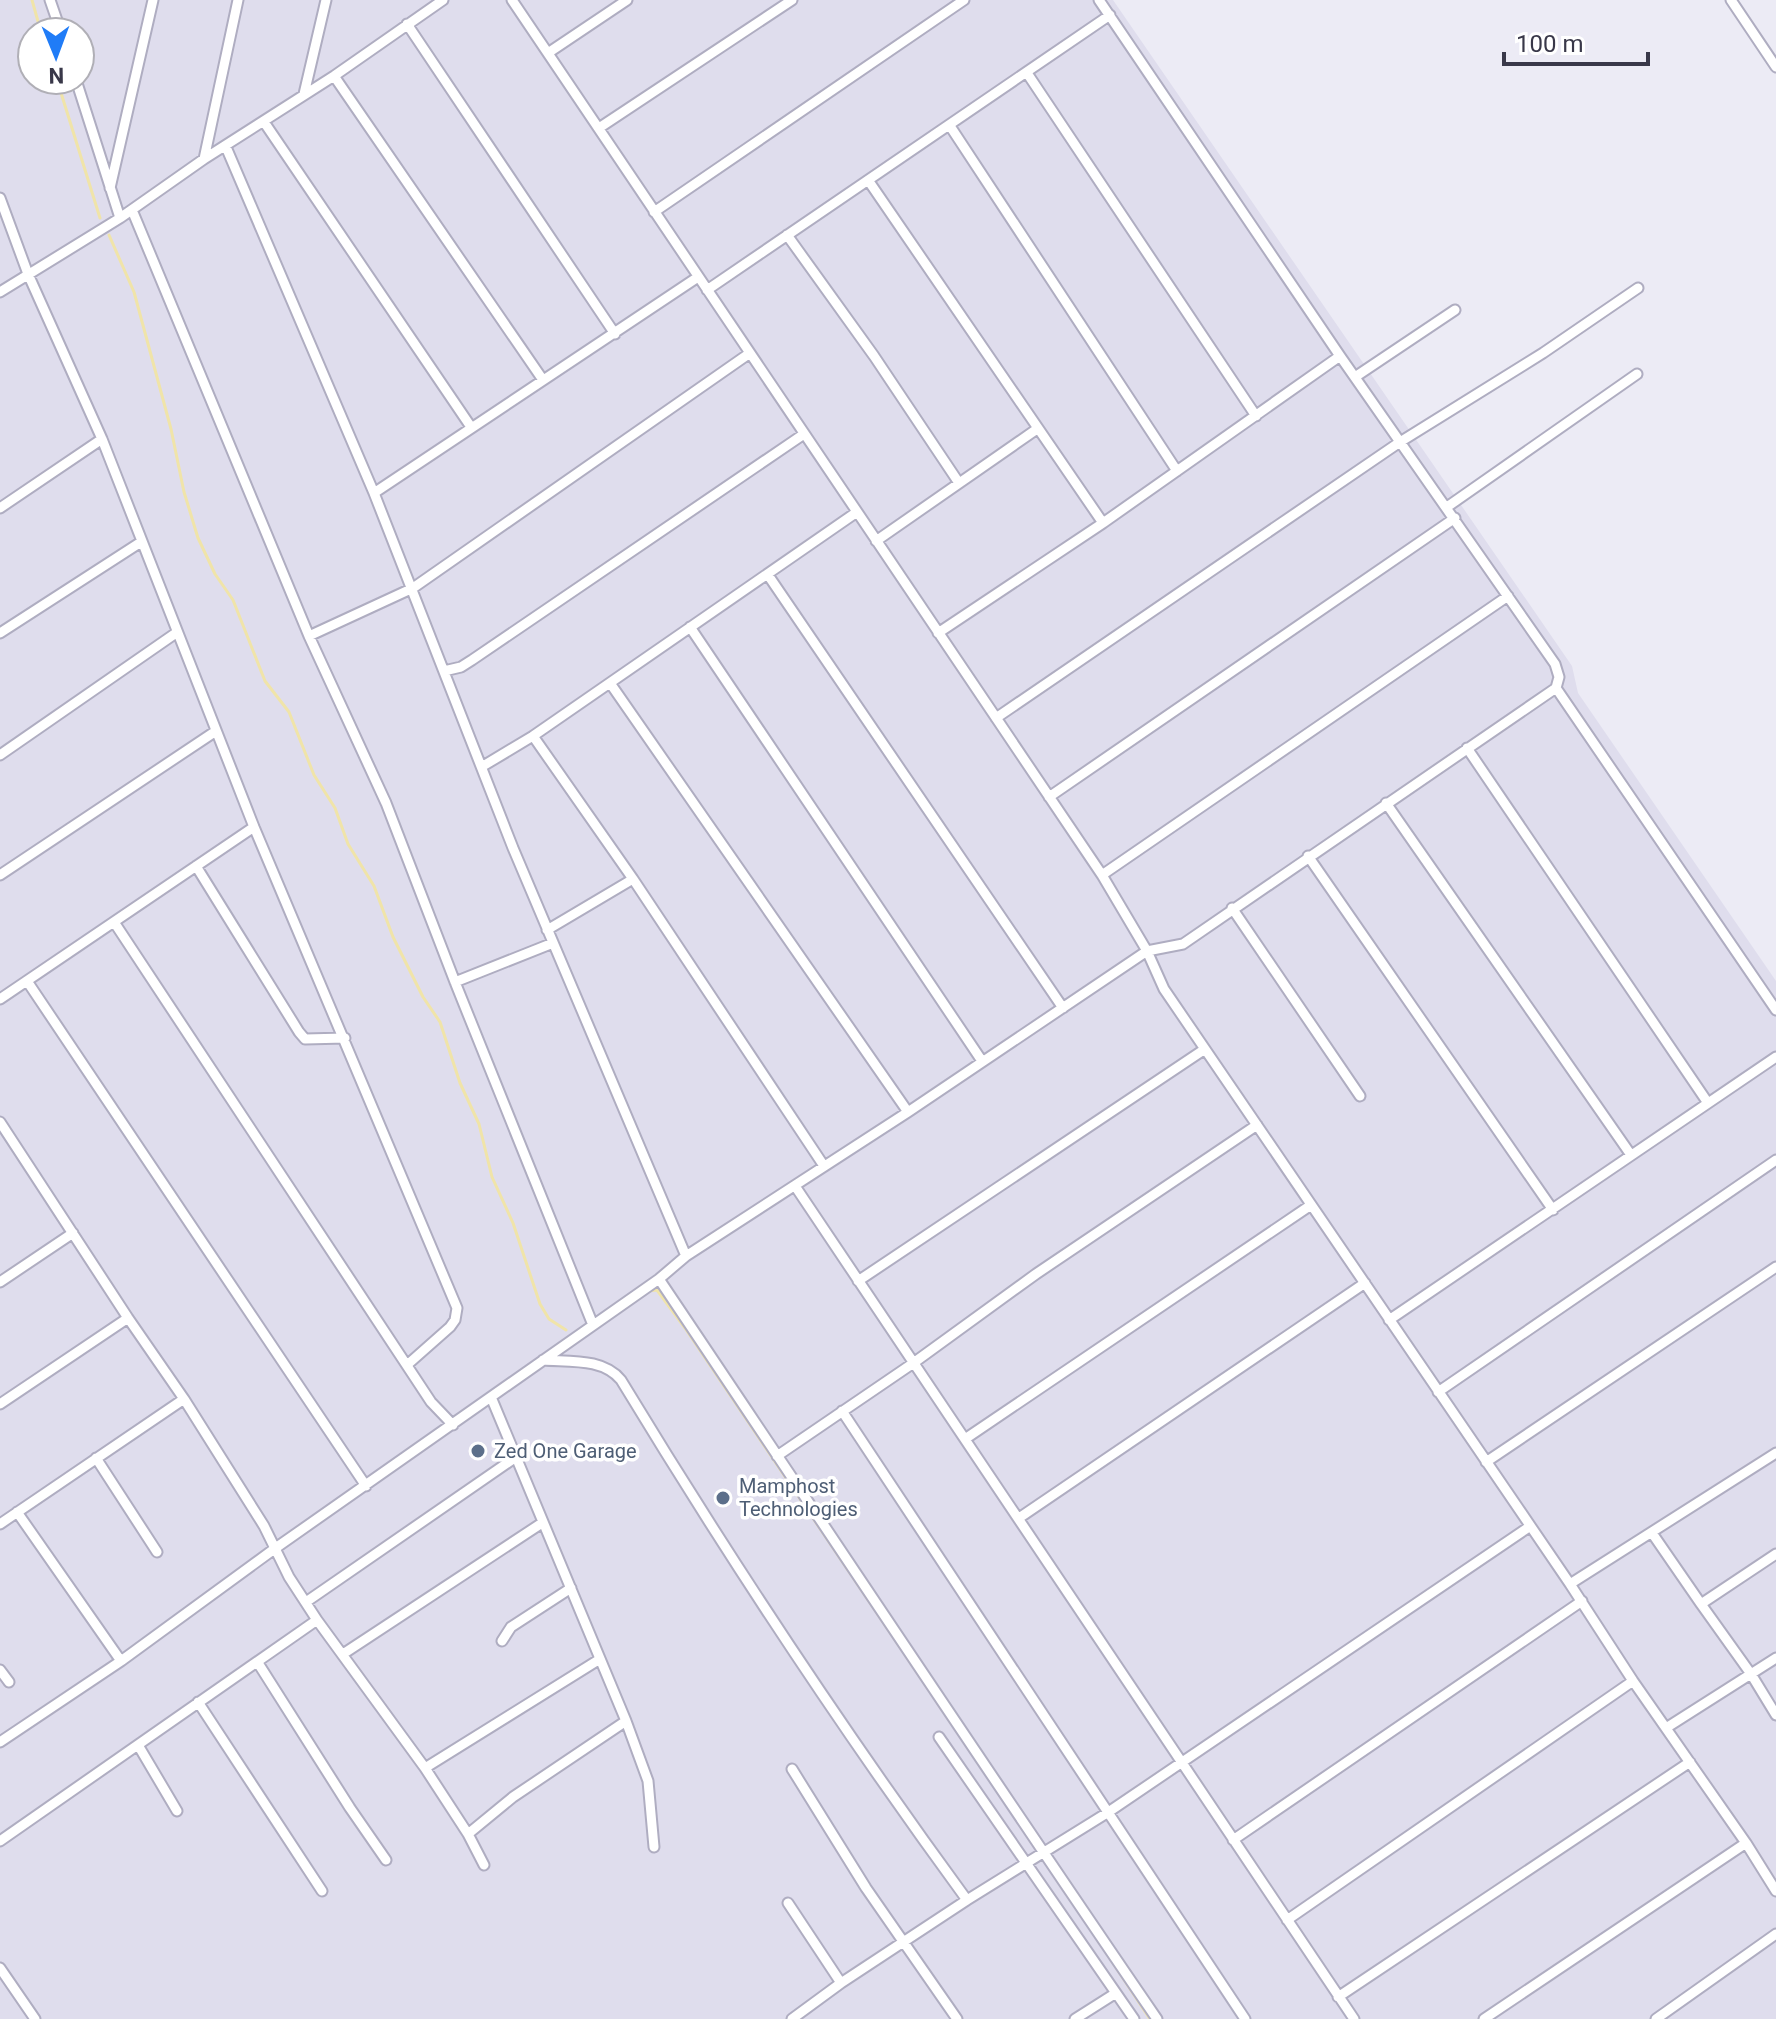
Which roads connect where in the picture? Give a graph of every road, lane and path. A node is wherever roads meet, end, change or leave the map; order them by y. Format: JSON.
{"nodes":[{"id":1,"x":153,"y":0,"type":"edge"},
{"id":2,"x":238,"y":0,"type":"edge"},
{"id":3,"x":326,"y":0,"type":"edge"},
{"id":4,"x":442,"y":0,"type":"edge"},
{"id":5,"x":512,"y":0,"type":"edge"},
{"id":6,"x":627,"y":0,"type":"edge"},
{"id":7,"x":792,"y":0,"type":"edge"},
{"id":8,"x":964,"y":0,"type":"edge"},
{"id":9,"x":1099,"y":0,"type":"edge"},
{"id":10,"x":1731,"y":0,"type":"edge"},
{"id":11,"x":1110,"y":15,"type":"junction"},
{"id":12,"x":407,"y":24,"type":"junction"},
{"id":13,"x":548,"y":53,"type":"junction"},
{"id":14,"x":1776,"y":67,"type":"edge"},
{"id":15,"x":1027,"y":73,"type":"junction"},
{"id":16,"x":334,"y":76,"type":"junction"},
{"id":17,"x":304,"y":94,"type":"junction"},
{"id":18,"x":81,"y":96,"type":"edge"},
{"id":19,"x":264,"y":122,"type":"junction"},
{"id":20,"x":950,"y":126,"type":"junction"},
{"id":21,"x":599,"y":128,"type":"junction"},
{"id":22,"x":226,"y":147,"type":"junction"},
{"id":23,"x":118,"y":158,"type":"junction"},
{"id":24,"x":204,"y":159,"type":"junction"},
{"id":25,"x":103,"y":167,"type":"junction"},
{"id":26,"x":868,"y":180,"type":"junction"},
{"id":27,"x":110,"y":188,"type":"junction"},
{"id":28,"x":0,"y":198,"type":"edge"},
{"id":29,"x":132,"y":210,"type":"junction"},
{"id":30,"x":654,"y":212,"type":"junction"},
{"id":31,"x":120,"y":218,"type":"junction"},
{"id":32,"x":787,"y":235,"type":"junction"},
{"id":33,"x":28,"y":274,"type":"junction"},
{"id":34,"x":698,"y":277,"type":"junction"},
{"id":35,"x":1638,"y":288,"type":"dead end"},
{"id":36,"x":707,"y":290,"type":"junction"},
{"id":37,"x":0,"y":292,"type":"edge"},
{"id":38,"x":1455,"y":310,"type":"dead end"},
{"id":39,"x":615,"y":334,"type":"junction"},
{"id":40,"x":750,"y":353,"type":"junction"},
{"id":41,"x":1340,"y":356,"type":"junction"},
{"id":42,"x":1637,"y":374,"type":"dead end"},
{"id":43,"x":1355,"y":377,"type":"junction"},
{"id":44,"x":543,"y":380,"type":"junction"},
{"id":45,"x":1256,"y":416,"type":"junction"},
{"id":46,"x":471,"y":427,"type":"junction"},
{"id":47,"x":1037,"y":429,"type":"junction"},
{"id":48,"x":804,"y":434,"type":"junction"},
{"id":49,"x":102,"y":439,"type":"junction"},
{"id":50,"x":1400,"y":442,"type":"junction"},
{"id":51,"x":1177,"y":471,"type":"junction"},
{"id":52,"x":959,"y":483,"type":"junction"},
{"id":53,"x":374,"y":493,"type":"junction"},
{"id":54,"x":1447,"y":507,"type":"junction"},
{"id":55,"x":0,"y":508,"type":"edge"},
{"id":56,"x":857,"y":512,"type":"junction"},
{"id":57,"x":1455,"y":518,"type":"junction"},
{"id":58,"x":1103,"y":523,"type":"junction"},
{"id":59,"x":876,"y":541,"type":"junction"},
{"id":60,"x":141,"y":542,"type":"junction"},
{"id":61,"x":768,"y":575,"type":"junction"},
{"id":62,"x":413,"y":588,"type":"junction"},
{"id":63,"x":1508,"y":596,"type":"junction"},
{"id":64,"x":690,"y":627,"type":"junction"},
{"id":65,"x":0,"y":633,"type":"edge"},
{"id":66,"x":176,"y":633,"type":"junction"},
{"id":67,"x":938,"y":633,"type":"junction"},
{"id":68,"x":309,"y":636,"type":"junction"},
{"id":69,"x":444,"y":671,"type":"junction"},
{"id":70,"x":610,"y":683,"type":"junction"},
{"id":71,"x":1556,"y":688,"type":"junction"},
{"id":72,"x":996,"y":718,"type":"junction"},
{"id":73,"x":216,"y":731,"type":"junction"},
{"id":74,"x":533,"y":736,"type":"junction"},
{"id":75,"x":1467,"y":748,"type":"junction"},
{"id":76,"x":0,"y":755,"type":"edge"},
{"id":77,"x":483,"y":766,"type":"junction"},
{"id":78,"x":1049,"y":797,"type":"junction"},
{"id":79,"x":1386,"y":803,"type":"junction"},
{"id":80,"x":254,"y":827,"type":"junction"},
{"id":81,"x":1308,"y":856,"type":"junction"},
{"id":82,"x":196,"y":866,"type":"junction"},
{"id":83,"x":0,"y":875,"type":"edge"},
{"id":84,"x":1102,"y":875,"type":"junction"},
{"id":85,"x":633,"y":879,"type":"junction"},
{"id":86,"x":1232,"y":908,"type":"junction"},
{"id":87,"x":114,"y":922,"type":"junction"},
{"id":88,"x":547,"y":930,"type":"junction"},
{"id":89,"x":553,"y":943,"type":"junction"},
{"id":90,"x":1147,"y":951,"type":"junction"},
{"id":91,"x":27,"y":981,"type":"junction"},
{"id":92,"x":455,"y":982,"type":"junction"},
{"id":93,"x":0,"y":999,"type":"edge"},
{"id":94,"x":1063,"y":1008,"type":"junction"},
{"id":95,"x":1776,"y":1010,"type":"edge"},
{"id":96,"x":345,"y":1038,"type":"junction"},
{"id":97,"x":1205,"y":1049,"type":"junction"},
{"id":98,"x":1776,"y":1057,"type":"edge"},
{"id":99,"x":982,"y":1061,"type":"junction"},
{"id":100,"x":1360,"y":1096,"type":"dead end"},
{"id":101,"x":1708,"y":1103,"type":"junction"},
{"id":102,"x":908,"y":1112,"type":"junction"},
{"id":103,"x":0,"y":1122,"type":"edge"},
{"id":104,"x":1257,"y":1125,"type":"junction"},
{"id":105,"x":4,"y":1135,"type":"edge"},
{"id":106,"x":1631,"y":1155,"type":"junction"},
{"id":107,"x":1776,"y":1160,"type":"edge"},
{"id":108,"x":824,"y":1166,"type":"junction"},
{"id":109,"x":795,"y":1186,"type":"junction"},
{"id":110,"x":1311,"y":1205,"type":"junction"},
{"id":111,"x":1553,"y":1210,"type":"junction"},
{"id":112,"x":73,"y":1233,"type":"junction"},
{"id":113,"x":686,"y":1256,"type":"junction"},
{"id":114,"x":1776,"y":1267,"type":"edge"},
{"id":115,"x":659,"y":1279,"type":"junction"},
{"id":116,"x":858,"y":1281,"type":"junction"},
{"id":117,"x":0,"y":1282,"type":"edge"},
{"id":118,"x":1365,"y":1283,"type":"junction"},
{"id":119,"x":128,"y":1318,"type":"junction"},
{"id":120,"x":1389,"y":1320,"type":"junction"},
{"id":121,"x":593,"y":1325,"type":"junction"},
{"id":122,"x":543,"y":1360,"type":"junction"},
{"id":123,"x":912,"y":1364,"type":"junction"},
{"id":124,"x":407,"y":1365,"type":"junction"},
{"id":125,"x":1438,"y":1392,"type":"junction"},
{"id":126,"x":491,"y":1397,"type":"junction"},
{"id":127,"x":184,"y":1399,"type":"junction"},
{"id":128,"x":0,"y":1404,"type":"edge"},
{"id":129,"x":842,"y":1411,"type":"junction"},
{"id":130,"x":453,"y":1425,"type":"junction"},
{"id":131,"x":965,"y":1439,"type":"junction"},
{"id":132,"x":1776,"y":1453,"type":"edge"},
{"id":133,"x":777,"y":1456,"type":"junction"},
{"id":134,"x":516,"y":1457,"type":"junction"},
{"id":135,"x":96,"y":1458,"type":"junction"},
{"id":136,"x":1486,"y":1462,"type":"junction"},
{"id":137,"x":366,"y":1486,"type":"junction"},
{"id":138,"x":17,"y":1512,"type":"junction"},
{"id":139,"x":1019,"y":1518,"type":"junction"},
{"id":140,"x":542,"y":1523,"type":"junction"},
{"id":141,"x":0,"y":1524,"type":"edge"},
{"id":142,"x":1529,"y":1527,"type":"junction"},
{"id":143,"x":1652,"y":1533,"type":"junction"},
{"id":144,"x":277,"y":1547,"type":"junction"},
{"id":145,"x":157,"y":1552,"type":"dead end"},
{"id":146,"x":1776,"y":1554,"type":"edge"},
{"id":147,"x":1570,"y":1584,"type":"junction"},
{"id":148,"x":571,"y":1588,"type":"junction"},
{"id":149,"x":1582,"y":1601,"type":"junction"},
{"id":150,"x":306,"y":1602,"type":"junction"},
{"id":151,"x":1701,"y":1604,"type":"junction"},
{"id":152,"x":317,"y":1620,"type":"junction"},
{"id":153,"x":502,"y":1641,"type":"dead end"},
{"id":154,"x":343,"y":1654,"type":"junction"},
{"id":155,"x":1776,"y":1658,"type":"edge"},
{"id":156,"x":600,"y":1659,"type":"junction"},
{"id":157,"x":121,"y":1661,"type":"junction"},
{"id":158,"x":258,"y":1663,"type":"junction"},
{"id":159,"x":0,"y":1670,"type":"edge"},
{"id":160,"x":1751,"y":1674,"type":"junction"},
{"id":161,"x":1633,"y":1681,"type":"junction"},
{"id":162,"x":9,"y":1682,"type":"dead end"},
{"id":163,"x":198,"y":1702,"type":"junction"},
{"id":164,"x":1776,"y":1715,"type":"edge"},
{"id":165,"x":626,"y":1721,"type":"junction"},
{"id":166,"x":1666,"y":1728,"type":"junction"},
{"id":167,"x":939,"y":1737,"type":"dead end"},
{"id":168,"x":0,"y":1742,"type":"edge"},
{"id":169,"x":138,"y":1745,"type":"junction"},
{"id":170,"x":1182,"y":1761,"type":"junction"},
{"id":171,"x":1690,"y":1762,"type":"junction"},
{"id":172,"x":425,"y":1768,"type":"junction"},
{"id":173,"x":792,"y":1769,"type":"dead end"},
{"id":174,"x":177,"y":1811,"type":"dead end"},
{"id":175,"x":1107,"y":1813,"type":"junction"},
{"id":176,"x":468,"y":1834,"type":"junction"},
{"id":177,"x":1233,"y":1840,"type":"junction"},
{"id":178,"x":0,"y":1841,"type":"edge"},
{"id":179,"x":1746,"y":1843,"type":"junction"},
{"id":180,"x":654,"y":1847,"type":"dead end"},
{"id":181,"x":1043,"y":1852,"type":"junction"},
{"id":182,"x":386,"y":1860,"type":"dead end"},
{"id":183,"x":1026,"y":1863,"type":"junction"},
{"id":184,"x":484,"y":1865,"type":"dead end"},
{"id":185,"x":322,"y":1891,"type":"dead end"},
{"id":186,"x":1776,"y":1891,"type":"edge"},
{"id":187,"x":967,"y":1900,"type":"junction"},
{"id":188,"x":788,"y":1903,"type":"dead end"},
{"id":189,"x":1287,"y":1920,"type":"junction"},
{"id":190,"x":1776,"y":1934,"type":"edge"},
{"id":191,"x":905,"y":1941,"type":"junction"},
{"id":192,"x":0,"y":1968,"type":"edge"},
{"id":193,"x":841,"y":1983,"type":"junction"},
{"id":194,"x":1116,"y":1993,"type":"junction"},
{"id":195,"x":1338,"y":1997,"type":"junction"},
{"id":196,"x":35,"y":2019,"type":"edge"},
{"id":197,"x":792,"y":2019,"type":"edge"},
{"id":198,"x":957,"y":2019,"type":"edge"},
{"id":199,"x":1075,"y":2019,"type":"edge"},
{"id":200,"x":1134,"y":2019,"type":"edge"},
{"id":201,"x":1157,"y":2019,"type":"edge"},
{"id":202,"x":1245,"y":2019,"type":"edge"},
{"id":203,"x":1354,"y":2019,"type":"edge"},
{"id":204,"x":1484,"y":2019,"type":"edge"},
{"id":205,"x":1656,"y":2019,"type":"edge"}],
"edges":[{"from":1,"to":23,"type":"street"},
{"from":2,"to":24,"type":"street"},
{"from":3,"to":17,"type":"street"},
{"from":4,"to":12,"type":"street"},
{"from":5,"to":13,"type":"street"},
{"from":6,"to":13,"type":"street"},
{"from":7,"to":21,"type":"street"},
{"from":8,"to":30,"type":"street"},
{"from":9,"to":11,"type":"street"},
{"from":10,"to":14,"type":"street"},
{"from":11,"to":15,"type":"street"},
{"from":11,"to":41,"type":"street"},
{"from":12,"to":16,"type":"street"},
{"from":12,"to":39,"type":"street"},
{"from":13,"to":21,"type":"street"},
{"from":15,"to":20,"type":"street"},
{"from":15,"to":45,"type":"street"},
{"from":16,"to":17,"type":"street"},
{"from":16,"to":44,"type":"street"},
{"from":17,"to":19,"type":"street"},
{"from":18,"to":25,"type":"street"},
{"from":19,"to":22,"type":"street"},
{"from":19,"to":46,"type":"street"},
{"from":20,"to":26,"type":"street"},
{"from":20,"to":51,"type":"street"},
{"from":21,"to":30,"type":"street"},
{"from":22,"to":24,"type":"street"},
{"from":22,"to":53,"type":"street"},
{"from":23,"to":25,"type":"street"},
{"from":23,"to":27,"type":"street"},
{"from":24,"to":29,"type":"street"},
{"from":25,"to":27,"type":"street"},
{"from":26,"to":32,"type":"street"},
{"from":26,"to":47,"type":"street"},
{"from":27,"to":31,"type":"street"},
{"from":28,"to":33,"type":"street"},
{"from":29,"to":31,"type":"street"},
{"from":29,"to":68,"type":"street"},
{"from":30,"to":34,"type":"street"},
{"from":31,"to":33,"type":"street"},
{"from":32,"to":36,"type":"street"},
{"from":32,"to":52,"type":"street"},
{"from":33,"to":37,"type":"street"},
{"from":33,"to":49,"type":"street"},
{"from":34,"to":36,"type":"street"},
{"from":34,"to":39,"type":"street"},
{"from":35,"to":50,"type":"street"},
{"from":36,"to":40,"type":"street"},
{"from":38,"to":43,"type":"street"},
{"from":39,"to":44,"type":"street"},
{"from":40,"to":48,"type":"street"},
{"from":40,"to":62,"type":"street"},
{"from":41,"to":43,"type":"street"},
{"from":41,"to":45,"type":"street"},
{"from":42,"to":54,"type":"street"},
{"from":43,"to":50,"type":"street"},
{"from":44,"to":46,"type":"street"},
{"from":45,"to":51,"type":"street"},
{"from":46,"to":53,"type":"street"},
{"from":47,"to":52,"type":"street"},
{"from":47,"to":58,"type":"street"},
{"from":48,"to":56,"type":"street"},
{"from":48,"to":69,"type":"street"},
{"from":49,"to":55,"type":"street"},
{"from":49,"to":60,"type":"street"},
{"from":50,"to":54,"type":"street"},
{"from":50,"to":72,"type":"street"},
{"from":51,"to":58,"type":"street"},
{"from":52,"to":59,"type":"street"},
{"from":53,"to":62,"type":"street"},
{"from":54,"to":57,"type":"street"},
{"from":56,"to":59,"type":"street"},
{"from":56,"to":61,"type":"street"},
{"from":57,"to":63,"type":"street"},
{"from":57,"to":78,"type":"street"},
{"from":58,"to":67,"type":"street"},
{"from":59,"to":67,"type":"street"},
{"from":60,"to":65,"type":"street"},
{"from":60,"to":66,"type":"street"},
{"from":61,"to":64,"type":"street"},
{"from":61,"to":94,"type":"street"},
{"from":62,"to":68,"type":"street"},
{"from":62,"to":69,"type":"street"},
{"from":63,"to":71,"type":"street"},
{"from":63,"to":84,"type":"street"},
{"from":64,"to":70,"type":"street"},
{"from":64,"to":99,"type":"street"},
{"from":66,"to":73,"type":"street"},
{"from":66,"to":76,"type":"street"},
{"from":67,"to":72,"type":"street"},
{"from":68,"to":92,"type":"street"},
{"from":69,"to":77,"type":"street"},
{"from":70,"to":74,"type":"street"},
{"from":70,"to":102,"type":"street"},
{"from":71,"to":75,"type":"street"},
{"from":71,"to":95,"type":"street"},
{"from":72,"to":78,"type":"street"},
{"from":73,"to":80,"type":"street"},
{"from":73,"to":83,"type":"street"},
{"from":74,"to":77,"type":"street"},
{"from":74,"to":85,"type":"street"},
{"from":75,"to":79,"type":"street"},
{"from":75,"to":101,"type":"street"},
{"from":77,"to":88,"type":"street"},
{"from":78,"to":84,"type":"street"},
{"from":79,"to":81,"type":"street"},
{"from":79,"to":106,"type":"street"},
{"from":80,"to":82,"type":"street"},
{"from":80,"to":96,"type":"street"},
{"from":81,"to":86,"type":"street"},
{"from":81,"to":111,"type":"street"},
{"from":82,"to":87,"type":"street"},
{"from":82,"to":96,"type":"street"},
{"from":84,"to":90,"type":"street"},
{"from":85,"to":88,"type":"street"},
{"from":85,"to":108,"type":"street"},
{"from":86,"to":90,"type":"street"},
{"from":86,"to":100,"type":"street"},
{"from":87,"to":91,"type":"street"},
{"from":87,"to":124,"type":"street"},
{"from":88,"to":89,"type":"street"},
{"from":89,"to":92,"type":"street"},
{"from":89,"to":113,"type":"street"},
{"from":90,"to":94,"type":"street"},
{"from":90,"to":97,"type":"street"},
{"from":91,"to":93,"type":"street"},
{"from":91,"to":137,"type":"street"},
{"from":92,"to":121,"type":"street"},
{"from":94,"to":99,"type":"street"},
{"from":96,"to":124,"type":"street"},
{"from":97,"to":104,"type":"street"},
{"from":97,"to":116,"type":"street"},
{"from":98,"to":101,"type":"street"},
{"from":99,"to":102,"type":"street"},
{"from":101,"to":106,"type":"street"},
{"from":102,"to":108,"type":"street"},
{"from":103,"to":105,"type":"street"},
{"from":104,"to":110,"type":"street"},
{"from":104,"to":123,"type":"street"},
{"from":105,"to":112,"type":"street"},
{"from":106,"to":111,"type":"street"},
{"from":107,"to":125,"type":"street"},
{"from":108,"to":109,"type":"street"},
{"from":109,"to":113,"type":"street"},
{"from":109,"to":116,"type":"street"},
{"from":110,"to":118,"type":"street"},
{"from":110,"to":131,"type":"street"},
{"from":111,"to":120,"type":"street"},
{"from":112,"to":117,"type":"street"},
{"from":112,"to":119,"type":"street"},
{"from":113,"to":115,"type":"street"},
{"from":114,"to":136,"type":"street"},
{"from":115,"to":121,"type":"street"},
{"from":115,"to":133,"type":"street"},
{"from":116,"to":123,"type":"street"},
{"from":118,"to":120,"type":"street"},
{"from":118,"to":139,"type":"street"},
{"from":119,"to":127,"type":"street"},
{"from":119,"to":128,"type":"street"},
{"from":120,"to":125,"type":"street"},
{"from":121,"to":122,"type":"street"},
{"from":122,"to":126,"type":"street"},
{"from":122,"to":187,"type":"street"},
{"from":123,"to":129,"type":"street"},
{"from":123,"to":131,"type":"street"},
{"from":124,"to":130,"type":"street"},
{"from":125,"to":136,"type":"street"},
{"from":126,"to":130,"type":"street"},
{"from":126,"to":134,"type":"street"},
{"from":127,"to":135,"type":"street"},
{"from":127,"to":144,"type":"street"},
{"from":129,"to":133,"type":"street"},
{"from":129,"to":175,"type":"street"},
{"from":130,"to":137,"type":"street"},
{"from":131,"to":139,"type":"street"},
{"from":132,"to":143,"type":"street"},
{"from":133,"to":181,"type":"street"},
{"from":134,"to":140,"type":"street"},
{"from":134,"to":150,"type":"street"},
{"from":135,"to":138,"type":"street"},
{"from":135,"to":145,"type":"street"},
{"from":136,"to":142,"type":"street"},
{"from":137,"to":144,"type":"street"},
{"from":138,"to":141,"type":"street"},
{"from":138,"to":157,"type":"street"},
{"from":139,"to":170,"type":"street"},
{"from":140,"to":148,"type":"street"},
{"from":140,"to":154,"type":"street"},
{"from":142,"to":147,"type":"street"},
{"from":142,"to":170,"type":"street"},
{"from":143,"to":147,"type":"street"},
{"from":143,"to":151,"type":"street"},
{"from":144,"to":150,"type":"street"},
{"from":144,"to":157,"type":"street"},
{"from":146,"to":151,"type":"street"},
{"from":147,"to":149,"type":"street"},
{"from":148,"to":153,"type":"street"},
{"from":148,"to":156,"type":"street"},
{"from":149,"to":161,"type":"street"},
{"from":149,"to":177,"type":"street"},
{"from":150,"to":152,"type":"street"},
{"from":151,"to":160,"type":"street"},
{"from":152,"to":154,"type":"street"},
{"from":152,"to":158,"type":"street"},
{"from":154,"to":172,"type":"street"},
{"from":155,"to":160,"type":"street"},
{"from":156,"to":165,"type":"street"},
{"from":156,"to":172,"type":"street"},
{"from":157,"to":168,"type":"street"},
{"from":158,"to":163,"type":"street"},
{"from":158,"to":182,"type":"street"},
{"from":159,"to":162,"type":"street"},
{"from":160,"to":164,"type":"street"},
{"from":160,"to":166,"type":"street"},
{"from":161,"to":166,"type":"street"},
{"from":161,"to":189,"type":"street"},
{"from":163,"to":169,"type":"street"},
{"from":163,"to":185,"type":"street"},
{"from":165,"to":176,"type":"street"},
{"from":165,"to":180,"type":"street"},
{"from":166,"to":171,"type":"street"},
{"from":167,"to":183,"type":"street"},
{"from":169,"to":174,"type":"street"},
{"from":169,"to":178,"type":"street"},
{"from":170,"to":175,"type":"street"},
{"from":170,"to":177,"type":"street"},
{"from":171,"to":179,"type":"street"},
{"from":171,"to":195,"type":"street"},
{"from":172,"to":176,"type":"street"},
{"from":173,"to":191,"type":"street"},
{"from":175,"to":181,"type":"street"},
{"from":175,"to":202,"type":"street"},
{"from":176,"to":184,"type":"street"},
{"from":177,"to":189,"type":"street"},
{"from":179,"to":186,"type":"street"},
{"from":179,"to":204,"type":"street"},
{"from":181,"to":183,"type":"street"},
{"from":181,"to":201,"type":"street"},
{"from":183,"to":187,"type":"street"},
{"from":183,"to":194,"type":"street"},
{"from":187,"to":191,"type":"street"},
{"from":188,"to":193,"type":"street"},
{"from":189,"to":195,"type":"street"},
{"from":190,"to":205,"type":"street"},
{"from":191,"to":193,"type":"street"},
{"from":191,"to":198,"type":"street"},
{"from":192,"to":196,"type":"street"},
{"from":193,"to":197,"type":"street"},
{"from":194,"to":199,"type":"street"},
{"from":194,"to":200,"type":"street"},
{"from":195,"to":203,"type":"street"}]}
